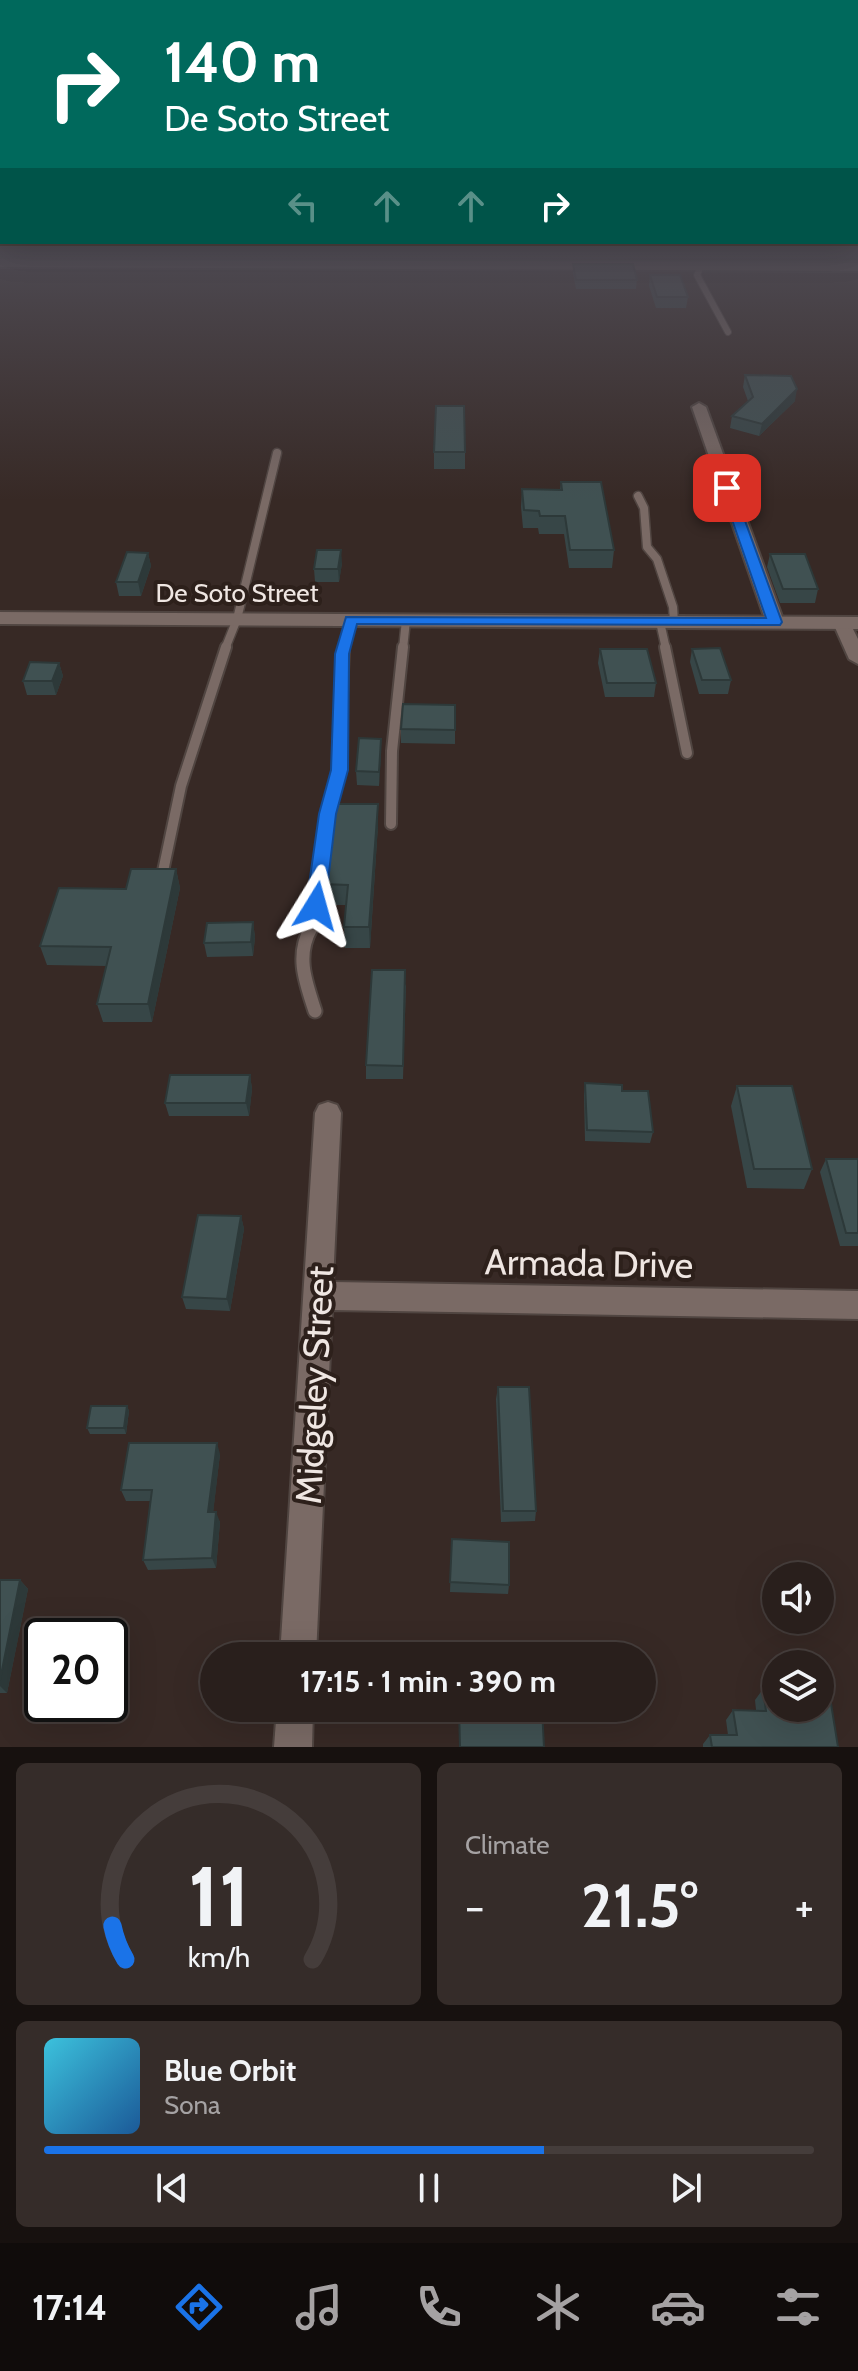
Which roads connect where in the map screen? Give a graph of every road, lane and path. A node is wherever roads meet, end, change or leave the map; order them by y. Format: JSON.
{"nodes":[{"id":1,"x":699,"y":407,"type":"dead end"},
{"id":2,"x":277,"y":453,"type":"dead end"},
{"id":3,"x":638,"y":496,"type":"dead end"},
{"id":4,"x":0,"y":618,"type":"edge"},
{"id":5,"x":237,"y":619,"type":"junction"},
{"id":6,"x":351,"y":620,"type":"junction"},
{"id":7,"x":406,"y":620,"type":"junction"},
{"id":8,"x":667,"y":622,"type":"junction"},
{"id":9,"x":775,"y":622,"type":"junction"},
{"id":10,"x":850,"y":623,"type":"edge"},
{"id":11,"x":858,"y":659,"type":"edge"},
{"id":12,"x":687,"y":753,"type":"dead end"},
{"id":13,"x":391,"y":824,"type":"dead end"},
{"id":14,"x":162,"y":876,"type":"edge"},
{"id":15,"x":315,"y":1011,"type":"dead end"},
{"id":16,"x":328,"y":1113,"type":"dead end"},
{"id":17,"x":319,"y":1296,"type":"junction"},
{"id":18,"x":858,"y":1305,"type":"edge"},
{"id":19,"x":299,"y":1642,"type":"edge"},
{"id":20,"x":294,"y":1722,"type":"edge"},
{"id":21,"x":293,"y":1747,"type":"edge"}],
"edges":[{"from":1,"to":9,"type":"street"},
{"from":2,"to":5,"type":"lane"},
{"from":3,"to":8,"type":"lane"},
{"from":4,"to":5,"type":"street","name":"De Soto Street"},
{"from":5,"to":6,"type":"street","name":"De Soto Street"},
{"from":5,"to":14,"type":"lane"},
{"from":6,"to":7,"type":"street","name":"De Soto Street"},
{"from":6,"to":15,"type":"lane"},
{"from":7,"to":8,"type":"street","name":"De Soto Street"},
{"from":7,"to":13,"type":"lane"},
{"from":8,"to":9,"type":"street","name":"De Soto Street"},
{"from":8,"to":12,"type":"lane"},
{"from":9,"to":10,"type":"street","name":"De Soto Street"},
{"from":10,"to":11,"type":"street"},
{"from":16,"to":17,"type":"street","name":"Midgeley Street"},
{"from":17,"to":18,"type":"street","name":"Armada Drive"},
{"from":17,"to":19,"type":"street","name":"Midgeley Street"},
{"from":20,"to":21,"type":"street"}]}
